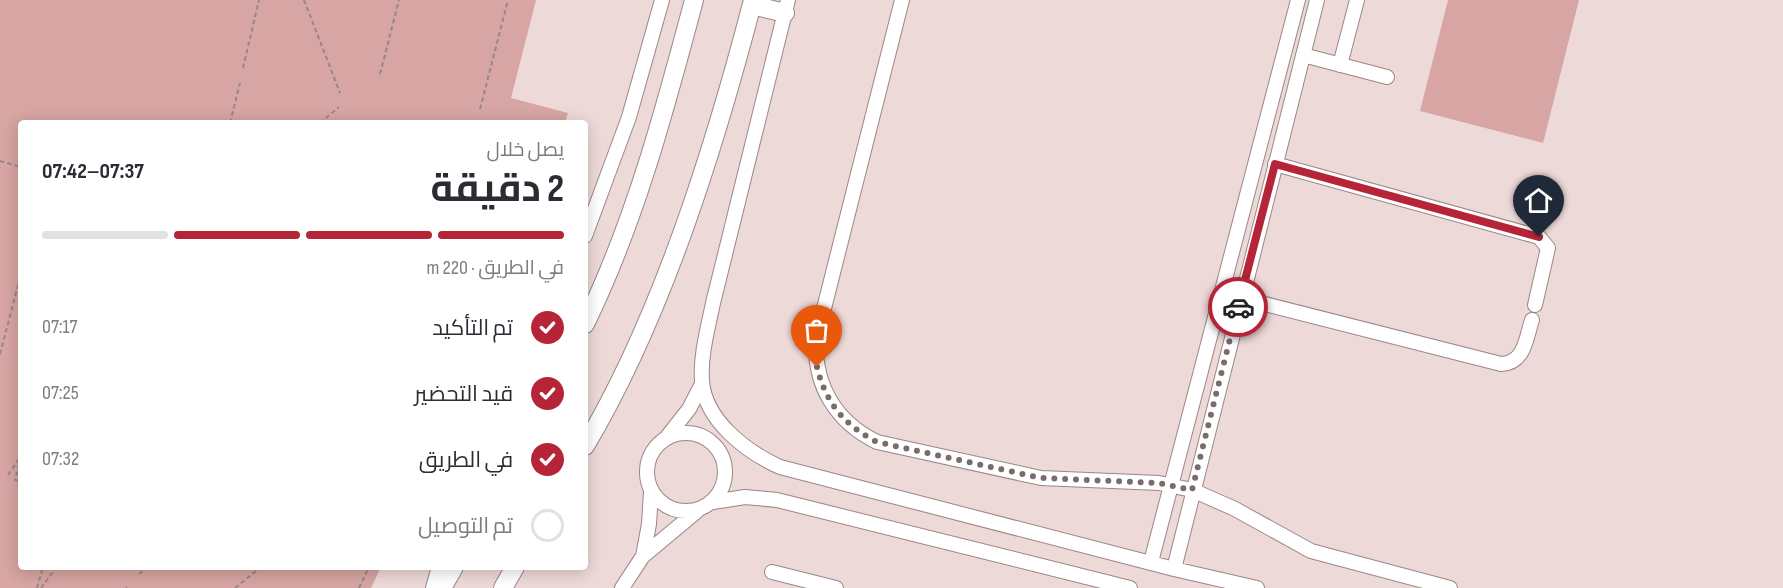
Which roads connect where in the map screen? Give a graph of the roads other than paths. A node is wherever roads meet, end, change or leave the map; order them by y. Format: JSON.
{"nodes":[{"id":1,"x":662,"y":0,"type":"edge"},
{"id":2,"x":694,"y":0,"type":"edge"},
{"id":3,"x":902,"y":0,"type":"edge"},
{"id":4,"x":1298,"y":0,"type":"edge"},
{"id":5,"x":1317,"y":0,"type":"edge"},
{"id":6,"x":1357,"y":0,"type":"edge"},
{"id":7,"x":752,"y":2,"type":"edge"},
{"id":8,"x":786,"y":6,"type":"edge"},
{"id":9,"x":1303,"y":55,"type":"junction"},
{"id":10,"x":1340,"y":65,"type":"junction"},
{"id":11,"x":1388,"y":77,"type":"dead end"},
{"id":12,"x":1275,"y":164,"type":"junction"},
{"id":13,"x":588,"y":228,"type":"edge"},
{"id":14,"x":1240,"y":298,"type":"junction"},
{"id":15,"x":1535,"y":305,"type":"dead end"},
{"id":16,"x":588,"y":317,"type":"edge"},
{"id":17,"x":1532,"y":320,"type":"dead end"},
{"id":18,"x":702,"y":384,"type":"junction"},
{"id":19,"x":731,"y":435,"type":"junction"},
{"id":20,"x":666,"y":438,"type":"junction"},
{"id":21,"x":588,"y":440,"type":"edge"},
{"id":22,"x":717,"y":448,"type":"junction"},
{"id":23,"x":1172,"y":485,"type":"junction"},
{"id":24,"x":1192,"y":490,"type":"junction"},
{"id":25,"x":651,"y":492,"type":"junction"},
{"id":26,"x":712,"y":502,"type":"junction"},
{"id":27,"x":697,"y":510,"type":"junction"},
{"id":28,"x":643,"y":556,"type":"junction"},
{"id":29,"x":1151,"y":562,"type":"junction"},
{"id":30,"x":1174,"y":569,"type":"junction"},
{"id":31,"x":438,"y":570,"type":"edge"},
{"id":32,"x":452,"y":570,"type":"edge"},
{"id":33,"x":772,"y":572,"type":"dead end"},
{"id":34,"x":810,"y":585,"type":"edge"},
{"id":35,"x":433,"y":588,"type":"edge"},
{"id":36,"x":442,"y":588,"type":"edge"},
{"id":37,"x":622,"y":588,"type":"edge"},
{"id":38,"x":836,"y":588,"type":"edge"},
{"id":39,"x":1130,"y":588,"type":"edge"},
{"id":40,"x":1257,"y":588,"type":"edge"},
{"id":41,"x":1450,"y":588,"type":"edge"}],
"edges":[{"from":1,"to":13,"type":"street"},
{"from":2,"to":16,"type":"main road"},
{"from":3,"to":23,"type":"street"},
{"from":4,"to":23,"type":"street"},
{"from":5,"to":9,"type":"street"},
{"from":6,"to":10,"type":"street"},
{"from":7,"to":8,"type":"main road"},
{"from":7,"to":21,"type":"main road"},
{"from":8,"to":18,"type":"street"},
{"from":9,"to":10,"type":"street"},
{"from":9,"to":12,"type":"street"},
{"from":10,"to":11,"type":"street"},
{"from":12,"to":14,"type":"street"},
{"from":12,"to":15,"type":"street"},
{"from":14,"to":17,"type":"street"},
{"from":14,"to":24,"type":"street"},
{"from":18,"to":19,"type":"street"},
{"from":18,"to":20,"type":"street"},
{"from":19,"to":22,"type":"street"},
{"from":19,"to":29,"type":"street"},
{"from":20,"to":22,"type":"street"},
{"from":20,"to":25,"type":"street"},
{"from":22,"to":26,"type":"street"},
{"from":23,"to":24,"type":"street"},
{"from":23,"to":29,"type":"street"},
{"from":24,"to":30,"type":"street"},
{"from":24,"to":41,"type":"street"},
{"from":25,"to":27,"type":"street"},
{"from":25,"to":28,"type":"street"},
{"from":26,"to":27,"type":"street"},
{"from":26,"to":39,"type":"street"},
{"from":27,"to":28,"type":"street"},
{"from":28,"to":37,"type":"street"},
{"from":29,"to":30,"type":"street"},
{"from":30,"to":40,"type":"street"},
{"from":31,"to":35,"type":"street"},
{"from":32,"to":36,"type":"main road"},
{"from":33,"to":34,"type":"street"},
{"from":34,"to":38,"type":"street"}]}
